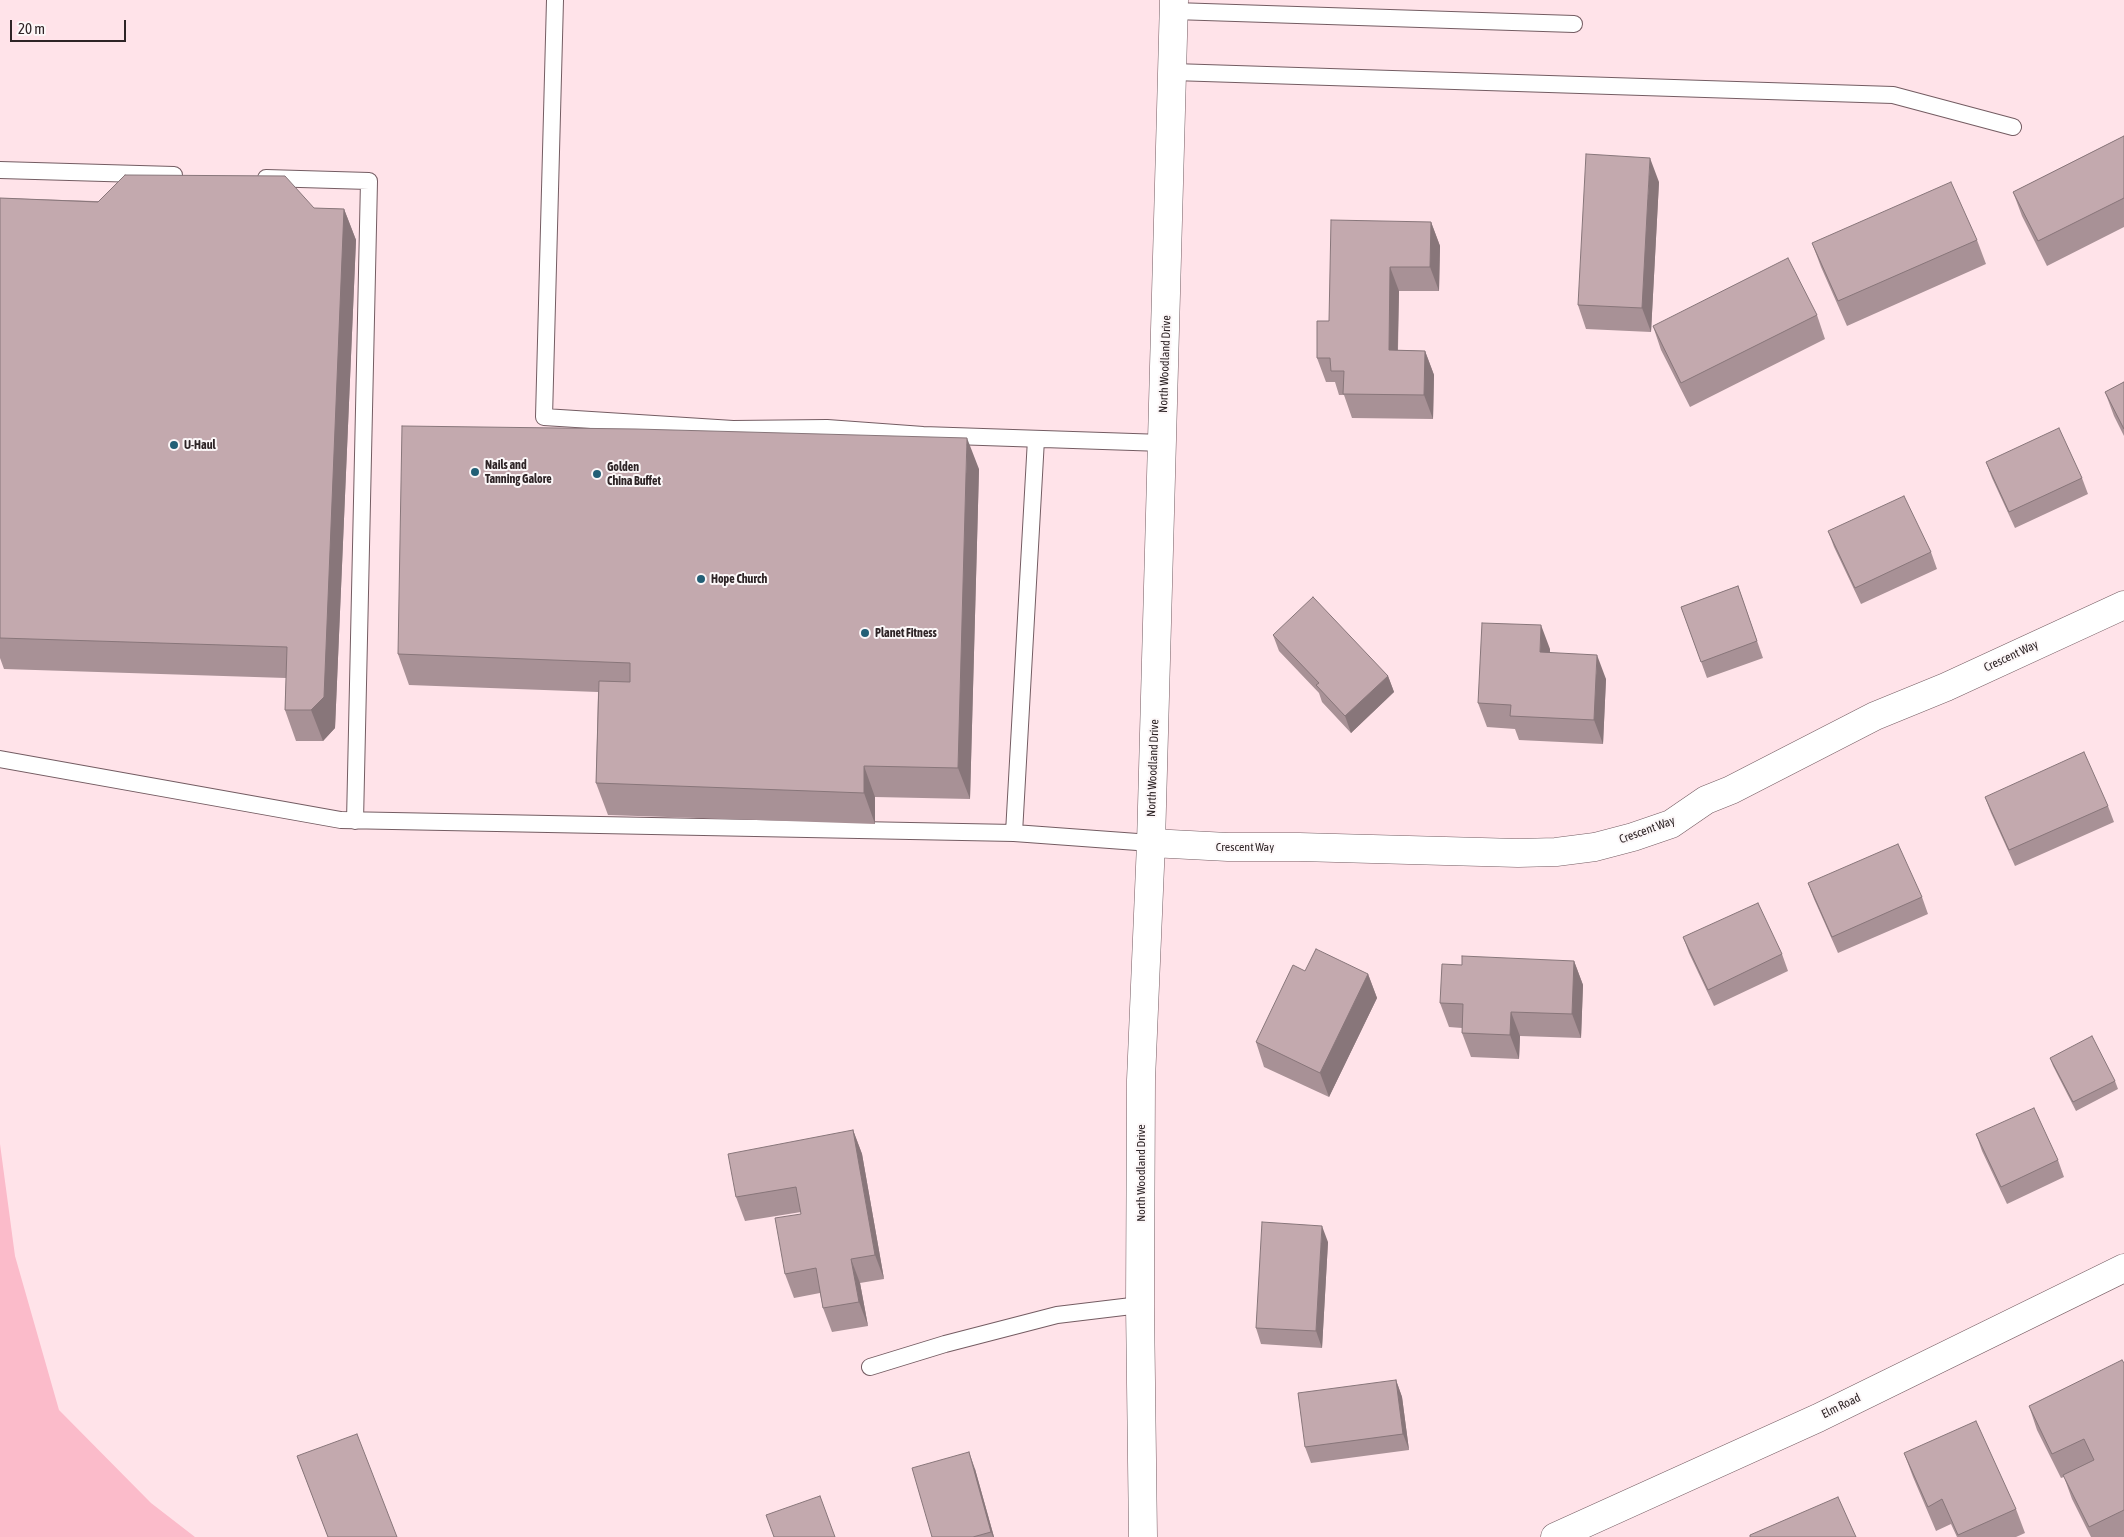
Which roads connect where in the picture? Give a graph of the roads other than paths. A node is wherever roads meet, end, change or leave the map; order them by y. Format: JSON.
{"nodes":[{"id":1,"x":555,"y":0,"type":"edge"},
{"id":2,"x":1174,"y":5,"type":"edge"},
{"id":3,"x":1574,"y":24,"type":"dead end"},
{"id":4,"x":1173,"y":72,"type":"junction"},
{"id":5,"x":2013,"y":127,"type":"dead end"},
{"id":6,"x":0,"y":170,"type":"edge"},
{"id":7,"x":193,"y":176,"type":"edge"},
{"id":8,"x":248,"y":178,"type":"edge"},
{"id":9,"x":1036,"y":439,"type":"junction"},
{"id":10,"x":1163,"y":443,"type":"junction"},
{"id":11,"x":2124,"y":605,"type":"edge"},
{"id":12,"x":0,"y":759,"type":"edge"},
{"id":13,"x":355,"y":821,"type":"junction"},
{"id":14,"x":1014,"y":834,"type":"junction"},
{"id":15,"x":1151,"y":843,"type":"junction"},
{"id":16,"x":2124,"y":1268,"type":"edge"},
{"id":17,"x":1140,"y":1305,"type":"junction"},
{"id":18,"x":870,"y":1367,"type":"dead end"},
{"id":19,"x":1143,"y":1537,"type":"edge"},
{"id":20,"x":1555,"y":1537,"type":"edge"}],
"edges":[{"from":1,"to":9,"type":"lane"},
{"from":2,"to":3,"type":"lane"},
{"from":2,"to":4,"type":"street","name":"North Woodland Drive"},
{"from":4,"to":5,"type":"lane"},
{"from":4,"to":10,"type":"street","name":"North Woodland Drive"},
{"from":6,"to":7,"type":"lane"},
{"from":8,"to":13,"type":"lane"},
{"from":9,"to":10,"type":"lane"},
{"from":9,"to":14,"type":"lane"},
{"from":10,"to":15,"type":"street","name":"North Woodland Drive"},
{"from":11,"to":15,"type":"street","name":"Crescent Way"},
{"from":12,"to":13,"type":"lane"},
{"from":13,"to":14,"type":"lane"},
{"from":14,"to":15,"type":"lane"},
{"from":15,"to":17,"type":"street","name":"North Woodland Drive"},
{"from":16,"to":20,"type":"street","name":"Elm Road"},
{"from":17,"to":18,"type":"lane"},
{"from":17,"to":19,"type":"street","name":"North Woodland Drive"}]}
